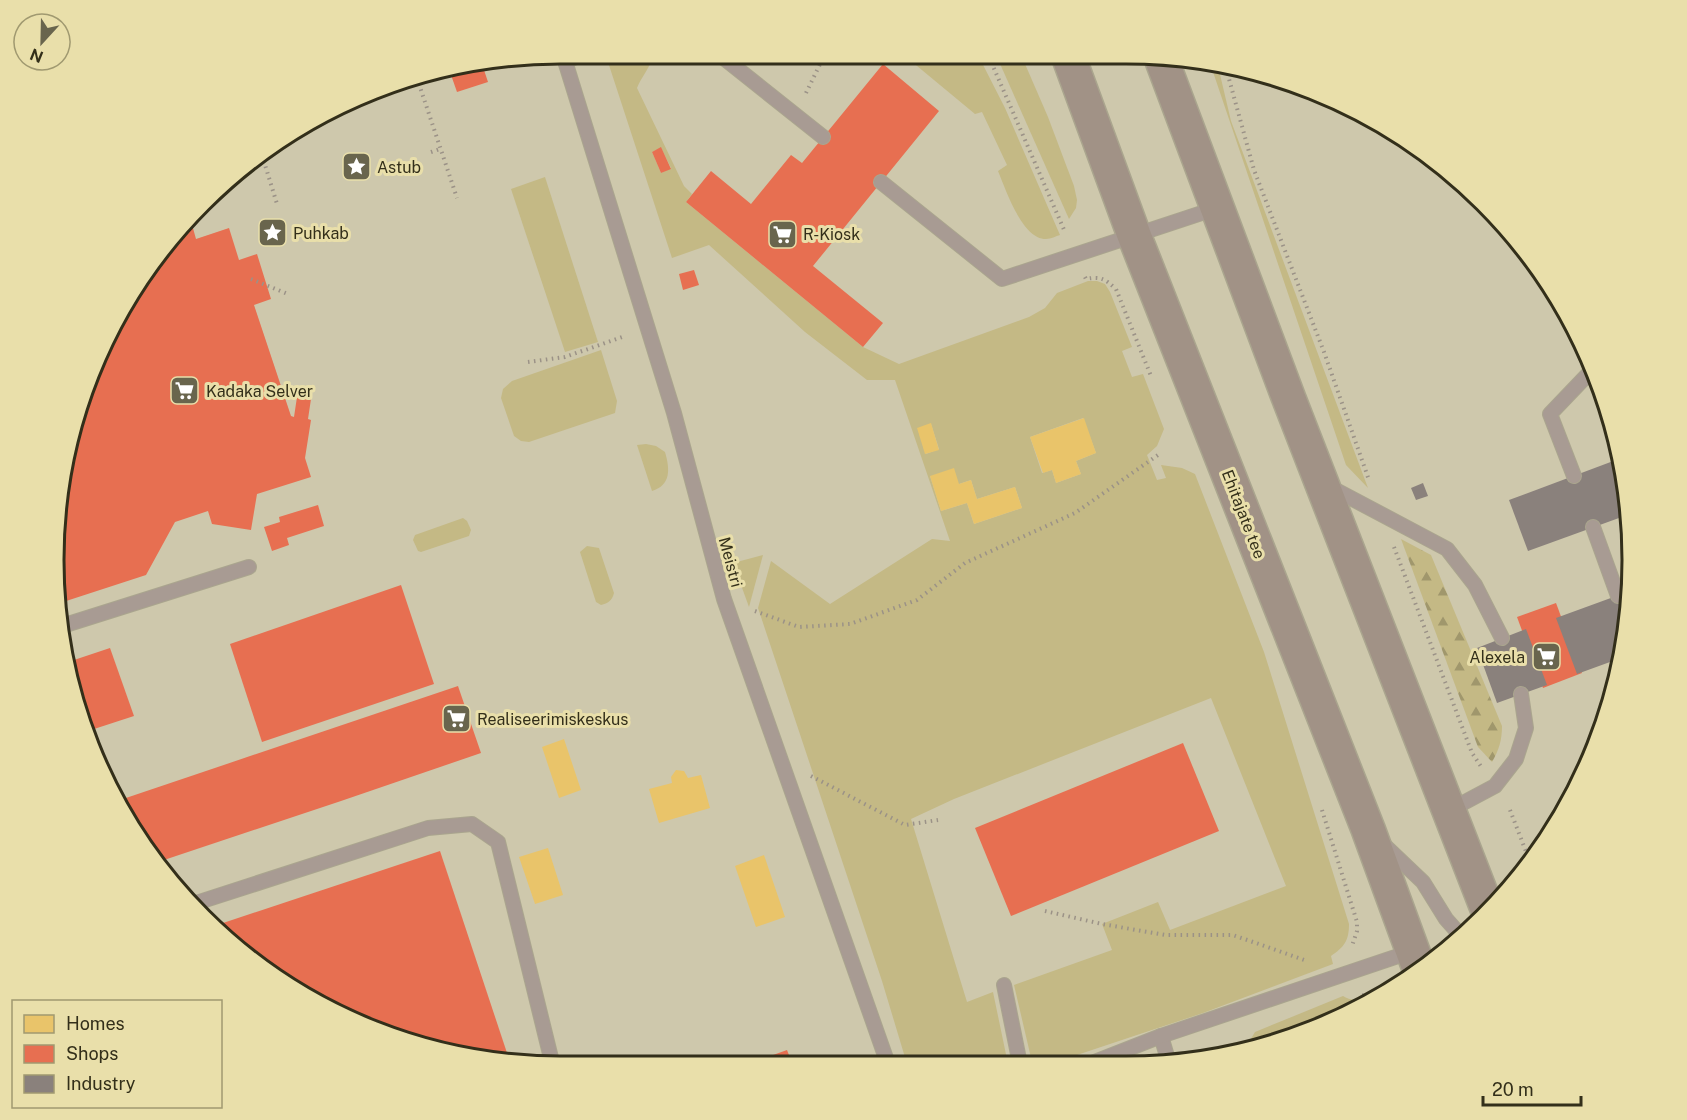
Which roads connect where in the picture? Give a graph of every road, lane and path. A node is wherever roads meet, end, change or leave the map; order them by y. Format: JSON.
{"nodes":[{"id":1,"x":566,"y":64,"type":"edge"},
{"id":2,"x":731,"y":64,"type":"edge"},
{"id":3,"x":820,"y":64,"type":"edge"},
{"id":4,"x":992,"y":64,"type":"edge"},
{"id":5,"x":1072,"y":64,"type":"edge"},
{"id":6,"x":1164,"y":66,"type":"edge"},
{"id":7,"x":1228,"y":75,"type":"edge"},
{"id":8,"x":419,"y":85,"type":"edge"},
{"id":9,"x":795,"y":114,"type":"junction"},
{"id":10,"x":823,"y":137,"type":"dead end"},
{"id":11,"x":440,"y":149,"type":"junction"},
{"id":12,"x":431,"y":152,"type":"dead end"},
{"id":13,"x":264,"y":162,"type":"edge"},
{"id":14,"x":881,"y":182,"type":"dead end"},
{"id":15,"x":457,"y":198,"type":"dead end"},
{"id":16,"x":278,"y":204,"type":"dead end"},
{"id":17,"x":1217,"y":208,"type":"junction"},
{"id":18,"x":1065,"y":232,"type":"dead end"},
{"id":19,"x":1134,"y":235,"type":"junction"},
{"id":20,"x":1085,"y":276,"type":"dead end"},
{"id":21,"x":251,"y":279,"type":"dead end"},
{"id":22,"x":288,"y":294,"type":"dead end"},
{"id":23,"x":647,"y":328,"type":"junction"},
{"id":24,"x":528,"y":362,"type":"dead end"},
{"id":25,"x":1587,"y":375,"type":"edge"},
{"id":26,"x":1155,"y":385,"type":"dead end"},
{"id":27,"x":1158,"y":455,"type":"dead end"},
{"id":28,"x":1574,"y":476,"type":"dead end"},
{"id":29,"x":1322,"y":483,"type":"junction"},
{"id":30,"x":1371,"y":484,"type":"dead end"},
{"id":31,"x":1593,"y":527,"type":"dead end"},
{"id":32,"x":1393,"y":546,"type":"dead end"},
{"id":33,"x":249,"y":567,"type":"dead end"},
{"id":34,"x":1618,"y":596,"type":"dead end"},
{"id":35,"x":755,"y":611,"type":"dead end"},
{"id":36,"x":69,"y":624,"type":"edge"},
{"id":37,"x":1502,"y":638,"type":"dead end"},
{"id":38,"x":1521,"y":694,"type":"dead end"},
{"id":39,"x":780,"y":759,"type":"junction"},
{"id":40,"x":1484,"y":771,"type":"dead end"},
{"id":41,"x":1450,"y":810,"type":"junction"},
{"id":42,"x":1510,"y":810,"type":"dead end"},
{"id":43,"x":938,"y":820,"type":"dead end"},
{"id":44,"x":1368,"y":829,"type":"junction"},
{"id":45,"x":1526,"y":853,"type":"edge"},
{"id":46,"x":201,"y":901,"type":"edge"},
{"id":47,"x":1484,"y":903,"type":"edge"},
{"id":48,"x":1046,"y":911,"type":"dead end"},
{"id":49,"x":1457,"y":930,"type":"edge"},
{"id":50,"x":1417,"y":961,"type":"edge"},
{"id":51,"x":1310,"y":962,"type":"dead end"},
{"id":52,"x":1004,"y":985,"type":"dead end"},
{"id":53,"x":1353,"y":994,"type":"dead end"},
{"id":54,"x":1363,"y":995,"type":"edge"},
{"id":55,"x":1161,"y":1036,"type":"junction"},
{"id":56,"x":1166,"y":1053,"type":"edge"},
{"id":57,"x":550,"y":1055,"type":"edge"},
{"id":58,"x":885,"y":1056,"type":"edge"},
{"id":59,"x":1018,"y":1056,"type":"edge"},
{"id":60,"x":1110,"y":1056,"type":"edge"}],
"edges":[{"from":1,"to":23,"type":"lane","name":"Meistri"},
{"from":2,"to":9,"type":"lane"},
{"from":3,"to":9,"type":"path"},
{"from":4,"to":18,"type":"path"},
{"from":5,"to":19,"type":"main road","name":"Ehitajate tee"},
{"from":6,"to":17,"type":"main road"},
{"from":7,"to":30,"type":"path"},
{"from":8,"to":11,"type":"path"},
{"from":9,"to":10,"type":"lane"},
{"from":11,"to":12,"type":"path"},
{"from":11,"to":15,"type":"path"},
{"from":13,"to":16,"type":"path"},
{"from":14,"to":19,"type":"lane"},
{"from":17,"to":19,"type":"lane"},
{"from":17,"to":29,"type":"main road"},
{"from":19,"to":44,"type":"main road","name":"Ehitajate tee"},
{"from":20,"to":26,"type":"path"},
{"from":21,"to":22,"type":"path"},
{"from":23,"to":24,"type":"path"},
{"from":23,"to":39,"type":"lane","name":"Meistri"},
{"from":25,"to":28,"type":"lane"},
{"from":27,"to":35,"type":"path"},
{"from":29,"to":37,"type":"lane"},
{"from":29,"to":41,"type":"main road"},
{"from":31,"to":34,"type":"lane"},
{"from":32,"to":40,"type":"path"},
{"from":33,"to":36,"type":"lane"},
{"from":38,"to":41,"type":"lane"},
{"from":39,"to":43,"type":"path"},
{"from":39,"to":58,"type":"lane","name":"Meistri"},
{"from":41,"to":47,"type":"main road"},
{"from":42,"to":45,"type":"path"},
{"from":44,"to":49,"type":"lane"},
{"from":44,"to":50,"type":"main road","name":"Ehitajate tee"},
{"from":46,"to":57,"type":"lane"},
{"from":48,"to":51,"type":"path"},
{"from":50,"to":55,"type":"lane"},
{"from":52,"to":59,"type":"lane"},
{"from":53,"to":54,"type":"path"},
{"from":55,"to":56,"type":"lane"},
{"from":55,"to":60,"type":"lane"}]}
